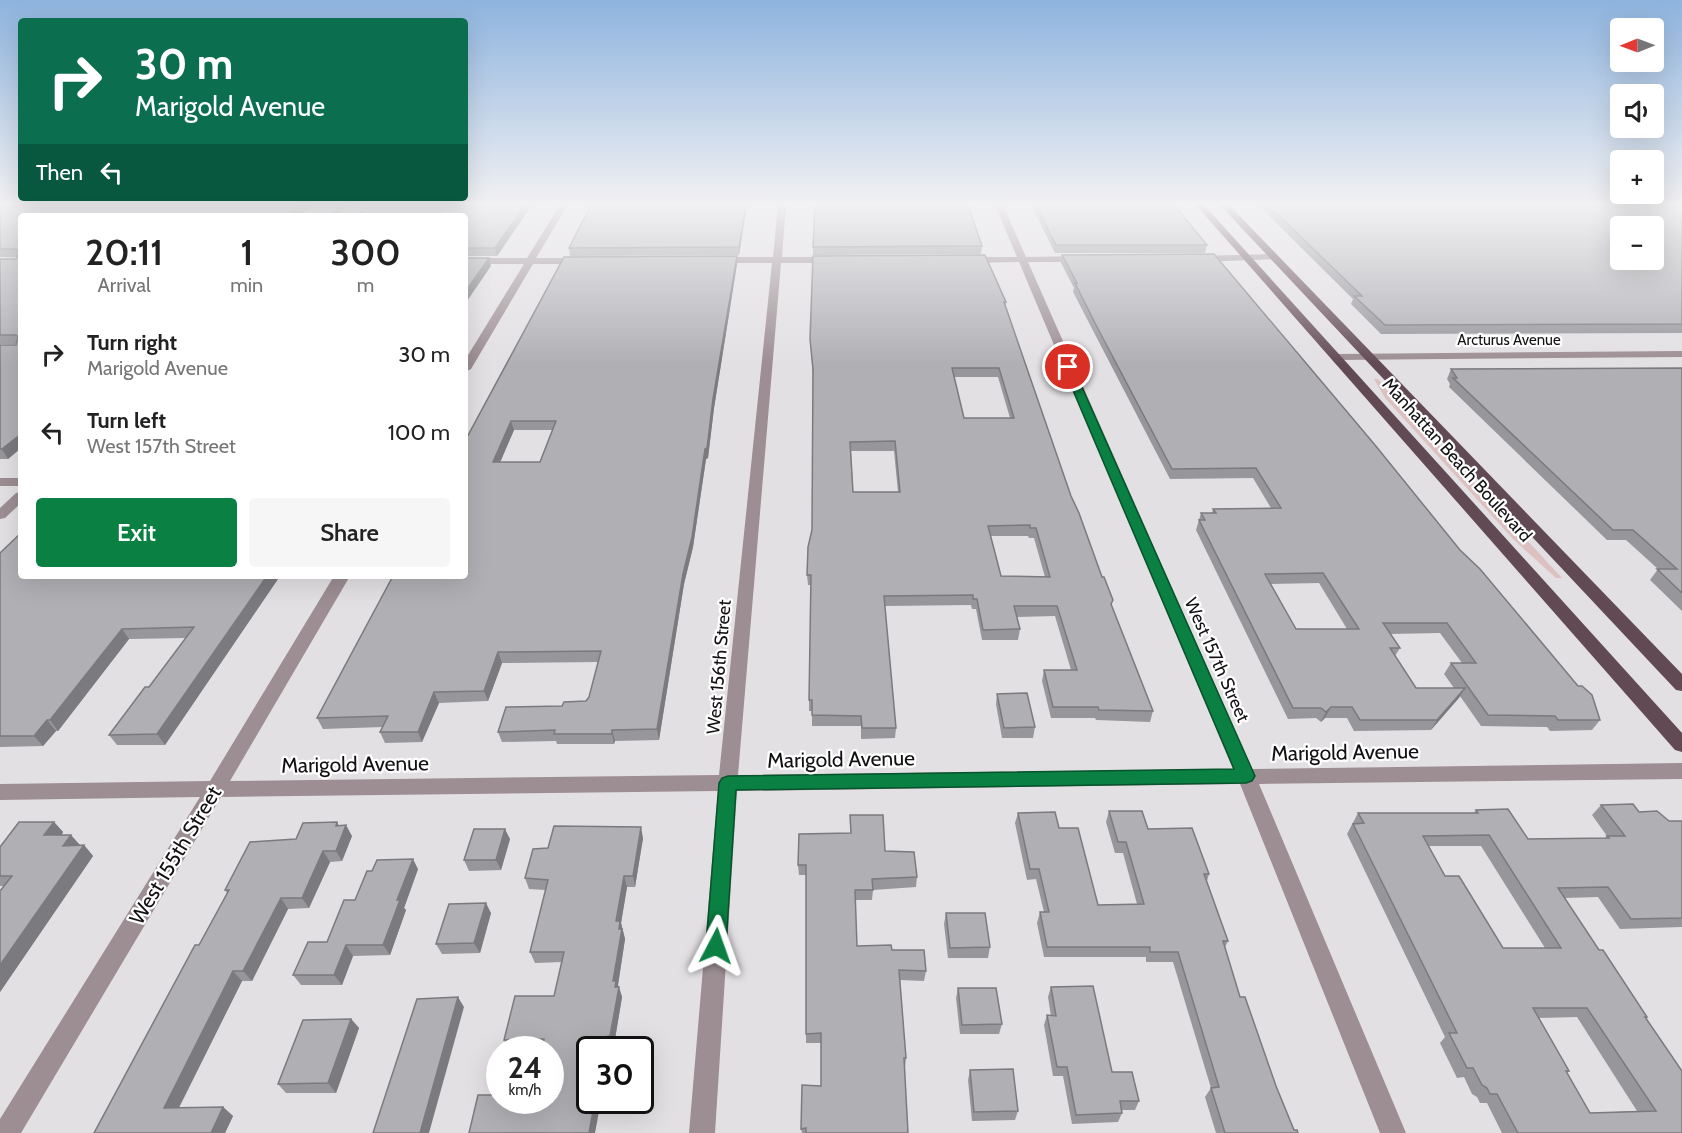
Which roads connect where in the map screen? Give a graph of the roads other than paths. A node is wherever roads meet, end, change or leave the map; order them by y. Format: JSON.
{"nodes":[{"id":1,"x":531,"y":258,"type":"edge"},
{"id":2,"x":1263,"y":258,"type":"edge"},
{"id":3,"x":1275,"y":258,"type":"edge"},
{"id":4,"x":1088,"y":259,"type":"edge"},
{"id":5,"x":1188,"y":259,"type":"edge"},
{"id":6,"x":1248,"y":259,"type":"junction"},
{"id":7,"x":708,"y":260,"type":"edge"},
{"id":8,"x":777,"y":260,"type":"junction"},
{"id":9,"x":849,"y":260,"type":"edge"},
{"id":10,"x":953,"y":260,"type":"edge"},
{"id":11,"x":1021,"y":260,"type":"junction"},
{"id":12,"x":468,"y":261,"type":"edge"},
{"id":13,"x":529,"y":261,"type":"junction"},
{"id":14,"x":597,"y":261,"type":"edge"},
{"id":15,"x":1682,"y":354,"type":"edge"},
{"id":16,"x":1369,"y":356,"type":"junction"},
{"id":17,"x":1337,"y":357,"type":"junction"},
{"id":18,"x":468,"y":364,"type":"edge"},
{"id":19,"x":0,"y":482,"type":"edge"},
{"id":20,"x":18,"y":482,"type":"edge"},
{"id":21,"x":18,"y":499,"type":"edge"},
{"id":22,"x":0,"y":515,"type":"edge"},
{"id":23,"x":340,"y":579,"type":"edge"},
{"id":24,"x":1682,"y":685,"type":"edge"},
{"id":25,"x":1682,"y":745,"type":"edge"},
{"id":26,"x":1682,"y":771,"type":"edge"},
{"id":27,"x":1246,"y":776,"type":"junction"},
{"id":28,"x":728,"y":783,"type":"junction"},
{"id":29,"x":216,"y":788,"type":"junction"},
{"id":30,"x":0,"y":792,"type":"edge"},
{"id":31,"x":6,"y":1133,"type":"edge"},
{"id":32,"x":702,"y":1133,"type":"edge"},
{"id":33,"x":1393,"y":1133,"type":"edge"}],
"edges":[{"from":1,"to":13,"type":"street"},
{"from":2,"to":6,"type":"street"},
{"from":3,"to":16,"type":"main road","name":"Manhattan Beach Boulevard"},
{"from":4,"to":11,"type":"street"},
{"from":5,"to":6,"type":"street"},
{"from":6,"to":17,"type":"main road","name":"Manhattan Beach Boulevard"},
{"from":7,"to":8,"type":"street"},
{"from":8,"to":9,"type":"street"},
{"from":8,"to":28,"type":"street","name":"West 156th Street"},
{"from":10,"to":11,"type":"street"},
{"from":11,"to":27,"type":"street","name":"West 157th Street"},
{"from":12,"to":13,"type":"street"},
{"from":13,"to":14,"type":"street"},
{"from":13,"to":18,"type":"street"},
{"from":15,"to":16,"type":"street","name":"Arcturus Avenue"},
{"from":16,"to":17,"type":"street","name":"Arcturus Avenue"},
{"from":16,"to":24,"type":"main road","name":"Manhattan Beach Boulevard"},
{"from":17,"to":25,"type":"main road","name":"Manhattan Beach Boulevard"},
{"from":19,"to":20,"type":"street"},
{"from":21,"to":22,"type":"street"},
{"from":23,"to":29,"type":"street","name":"West 155th Street"},
{"from":26,"to":27,"type":"street","name":"Marigold Avenue"},
{"from":27,"to":28,"type":"street","name":"Marigold Avenue"},
{"from":27,"to":33,"type":"street","name":"West 157th Street"},
{"from":28,"to":29,"type":"street","name":"Marigold Avenue"},
{"from":28,"to":32,"type":"street","name":"West 156th Street"},
{"from":29,"to":30,"type":"street","name":"Marigold Avenue"},
{"from":29,"to":31,"type":"street","name":"West 155th Street"}]}
